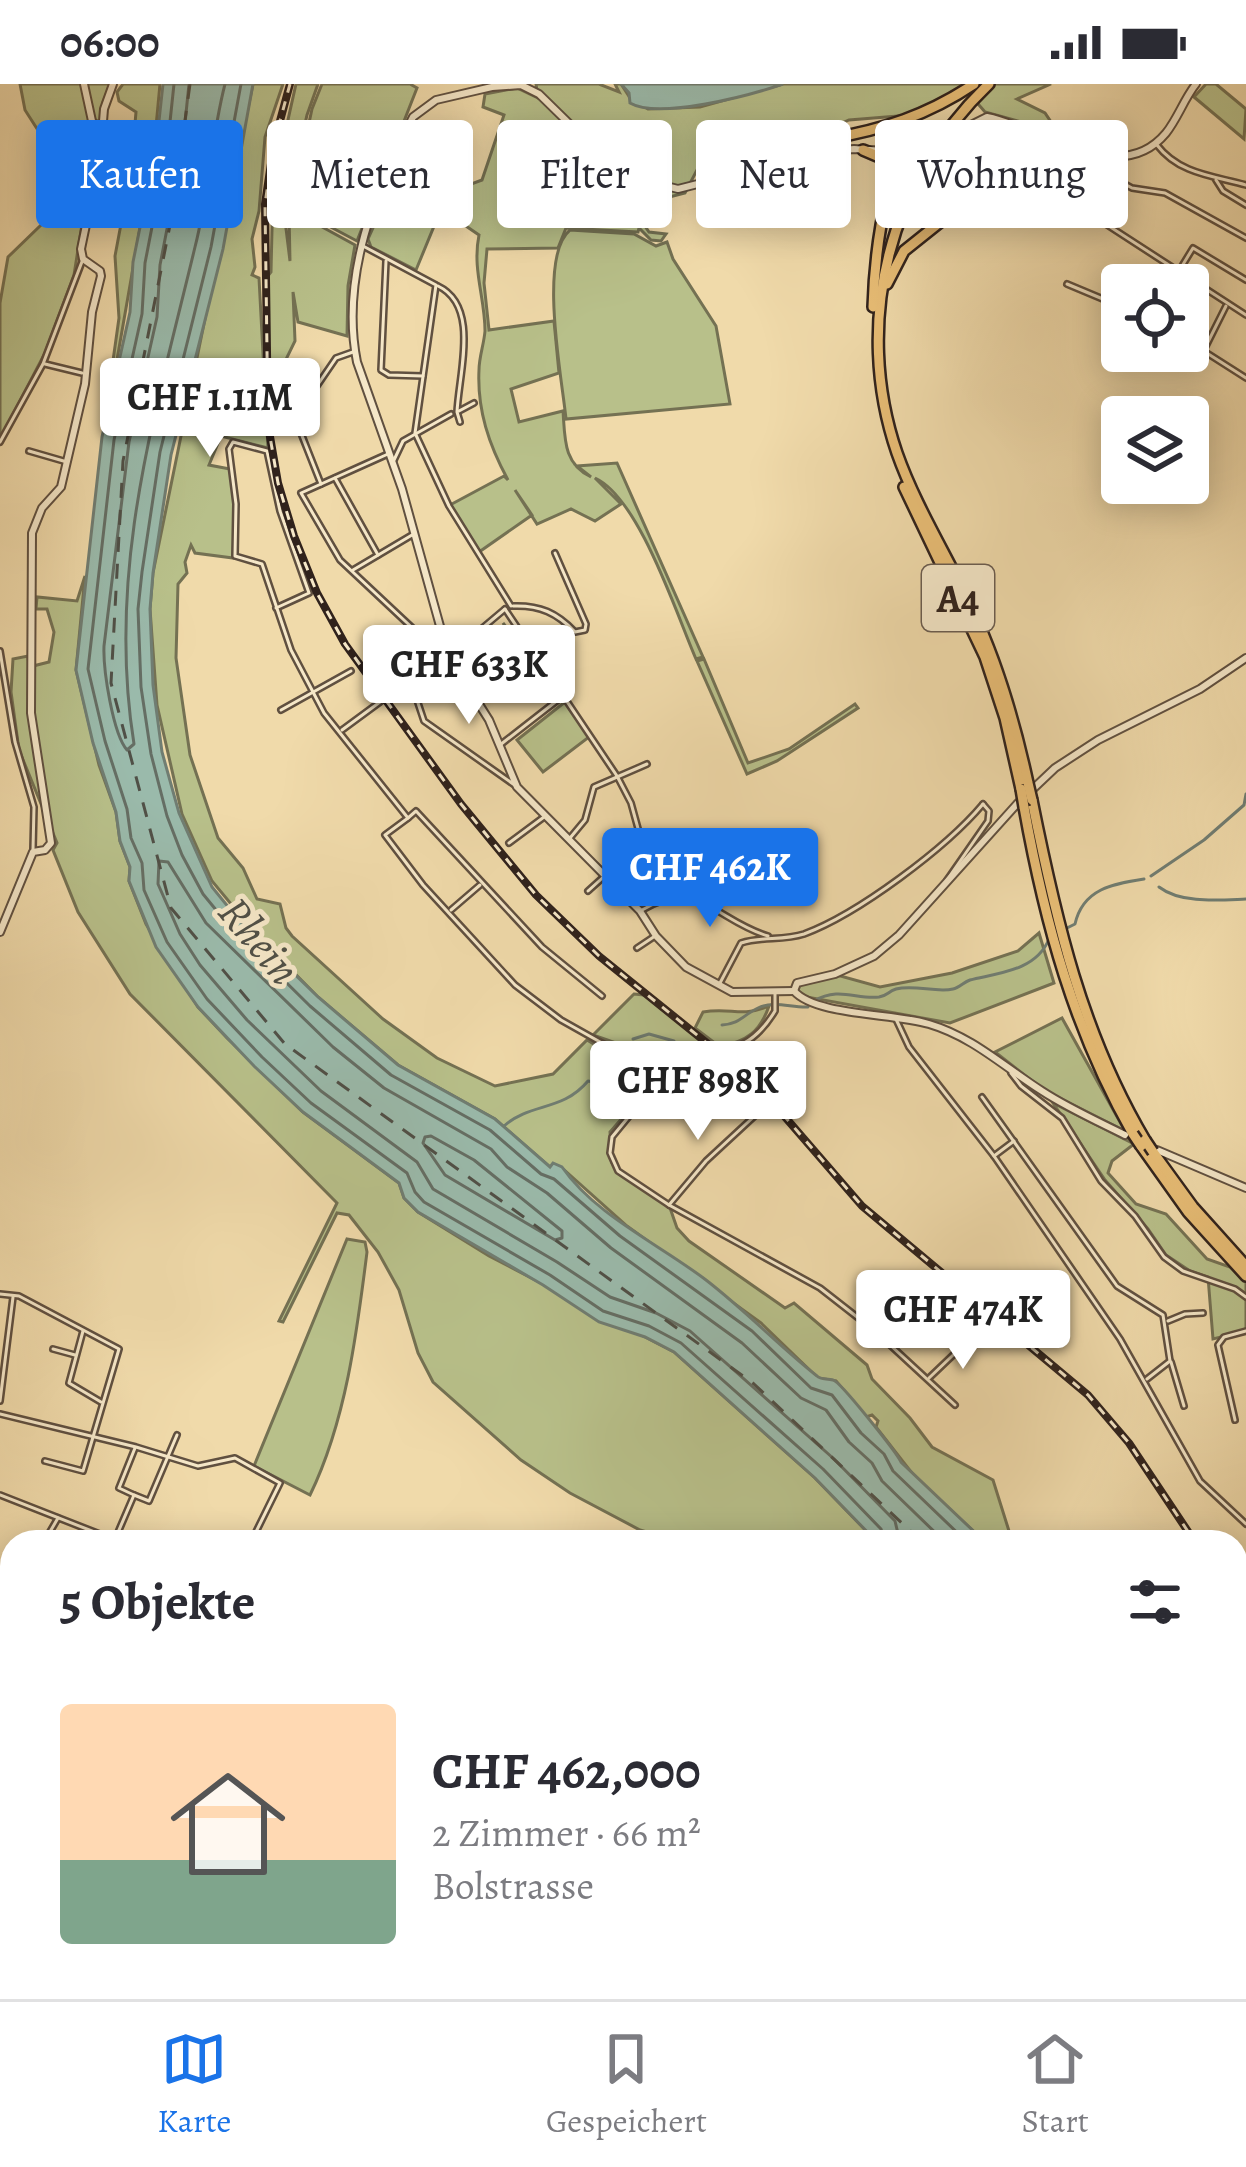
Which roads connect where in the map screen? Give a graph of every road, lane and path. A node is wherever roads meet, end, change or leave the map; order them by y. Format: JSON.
{"nodes":[{"id":1,"x":84,"y":84,"type":"edge"},
{"id":2,"x":113,"y":84,"type":"edge"},
{"id":3,"x":982,"y":84,"type":"edge"},
{"id":4,"x":1196,"y":84,"type":"edge"},
{"id":5,"x":92,"y":120,"type":"edge"},
{"id":6,"x":104,"y":120,"type":"edge"},
{"id":7,"x":955,"y":120,"type":"edge"},
{"id":8,"x":851,"y":135,"type":"edge"},
{"id":9,"x":1156,"y":142,"type":"junction"},
{"id":10,"x":863,"y":150,"type":"junction"},
{"id":11,"x":875,"y":150,"type":"edge"},
{"id":12,"x":851,"y":151,"type":"edge"},
{"id":13,"x":1128,"y":154,"type":"edge"},
{"id":14,"x":875,"y":155,"type":"edge"},
{"id":15,"x":1216,"y":179,"type":"junction"},
{"id":16,"x":1246,"y":185,"type":"edge"},
{"id":17,"x":696,"y":186,"type":"edge"},
{"id":18,"x":1128,"y":186,"type":"edge"},
{"id":19,"x":1246,"y":205,"type":"edge"},
{"id":20,"x":84,"y":228,"type":"edge"},
{"id":21,"x":885,"y":228,"type":"edge"},
{"id":22,"x":897,"y":228,"type":"edge"},
{"id":23,"x":934,"y":228,"type":"edge"},
{"id":24,"x":1111,"y":228,"type":"edge"},
{"id":25,"x":1145,"y":235,"type":"dead end"},
{"id":26,"x":1246,"y":238,"type":"edge"},
{"id":27,"x":361,"y":245,"type":"junction"},
{"id":28,"x":1143,"y":247,"type":"junction"},
{"id":29,"x":386,"y":258,"type":"junction"},
{"id":30,"x":82,"y":259,"type":"junction"},
{"id":31,"x":1166,"y":264,"type":"edge"},
{"id":32,"x":1183,"y":264,"type":"edge"},
{"id":33,"x":1246,"y":280,"type":"edge"},
{"id":34,"x":1066,"y":284,"type":"dead end"},
{"id":35,"x":436,"y":285,"type":"junction"},
{"id":36,"x":1209,"y":293,"type":"edge"},
{"id":37,"x":1101,"y":298,"type":"edge"},
{"id":38,"x":1227,"y":304,"type":"junction"},
{"id":39,"x":873,"y":308,"type":"junction"},
{"id":40,"x":1246,"y":316,"type":"edge"},
{"id":41,"x":878,"y":331,"type":"junction"},
{"id":42,"x":1209,"y":340,"type":"edge"},
{"id":43,"x":355,"y":352,"type":"junction"},
{"id":44,"x":1209,"y":353,"type":"edge"},
{"id":45,"x":44,"y":364,"type":"junction"},
{"id":46,"x":86,"y":374,"type":"junction"},
{"id":47,"x":424,"y":375,"type":"junction"},
{"id":48,"x":1246,"y":379,"type":"edge"},
{"id":49,"x":474,"y":403,"type":"dead end"},
{"id":50,"x":454,"y":413,"type":"junction"},
{"id":51,"x":460,"y":422,"type":"dead end"},
{"id":52,"x":415,"y":433,"type":"junction"},
{"id":53,"x":0,"y":442,"type":"edge"},
{"id":54,"x":28,"y":451,"type":"dead end"},
{"id":55,"x":391,"y":457,"type":"junction"},
{"id":56,"x":67,"y":462,"type":"junction"},
{"id":57,"x":334,"y":478,"type":"junction"},
{"id":58,"x":321,"y":484,"type":"junction"},
{"id":59,"x":415,"y":533,"type":"junction"},
{"id":60,"x":555,"y":553,"type":"dead end"},
{"id":61,"x":378,"y":555,"type":"junction"},
{"id":62,"x":351,"y":571,"type":"junction"},
{"id":63,"x":276,"y":608,"type":"junction"},
{"id":64,"x":508,"y":608,"type":"junction"},
{"id":65,"x":0,"y":651,"type":"edge"},
{"id":66,"x":442,"y":653,"type":"junction"},
{"id":67,"x":1246,"y":658,"type":"edge"},
{"id":68,"x":351,"y":670,"type":"dead end"},
{"id":69,"x":417,"y":675,"type":"junction"},
{"id":70,"x":400,"y":686,"type":"tunnel mouth"},
{"id":71,"x":313,"y":694,"type":"junction"},
{"id":72,"x":563,"y":695,"type":"junction"},
{"id":73,"x":380,"y":702,"type":"tunnel mouth"},
{"id":74,"x":281,"y":710,"type":"dead end"},
{"id":75,"x":340,"y":731,"type":"junction"},
{"id":76,"x":499,"y":746,"type":"junction"},
{"id":77,"x":647,"y":764,"type":"dead end"},
{"id":78,"x":616,"y":776,"type":"junction"},
{"id":79,"x":1028,"y":786,"type":"junction"},
{"id":80,"x":518,"y":787,"type":"junction"},
{"id":81,"x":545,"y":816,"type":"junction"},
{"id":82,"x":408,"y":818,"type":"junction"},
{"id":83,"x":568,"y":839,"type":"junction"},
{"id":84,"x":508,"y":843,"type":"dead end"},
{"id":85,"x":642,"y":843,"type":"junction"},
{"id":86,"x":32,"y":855,"type":"junction"},
{"id":87,"x":605,"y":876,"type":"junction"},
{"id":88,"x":947,"y":882,"type":"junction"},
{"id":89,"x":481,"y":884,"type":"junction"},
{"id":90,"x":588,"y":892,"type":"dead end"},
{"id":91,"x":674,"y":896,"type":"junction"},
{"id":92,"x":449,"y":911,"type":"junction"},
{"id":93,"x":640,"y":911,"type":"junction"},
{"id":94,"x":0,"y":932,"type":"edge"},
{"id":95,"x":656,"y":935,"type":"junction"},
{"id":96,"x":767,"y":937,"type":"junction"},
{"id":97,"x":637,"y":948,"type":"dead end"},
{"id":98,"x":1065,"y":971,"type":"junction"},
{"id":99,"x":718,"y":987,"type":"junction"},
{"id":100,"x":794,"y":991,"type":"junction"},
{"id":101,"x":775,"y":995,"type":"junction"},
{"id":102,"x":602,"y":996,"type":"dead end"},
{"id":103,"x":896,"y":1016,"type":"junction"},
{"id":104,"x":1008,"y":1066,"type":"junction"},
{"id":105,"x":657,"y":1067,"type":"junction"},
{"id":106,"x":982,"y":1097,"type":"dead end"},
{"id":107,"x":760,"y":1111,"type":"dead end"},
{"id":108,"x":1129,"y":1134,"type":"junction"},
{"id":109,"x":1015,"y":1140,"type":"junction"},
{"id":110,"x":1143,"y":1143,"type":"junction"},
{"id":111,"x":1155,"y":1151,"type":"junction"},
{"id":112,"x":994,"y":1156,"type":"junction"},
{"id":113,"x":1246,"y":1188,"type":"edge"},
{"id":114,"x":669,"y":1205,"type":"junction"},
{"id":115,"x":1246,"y":1266,"type":"edge"},
{"id":116,"x":1246,"y":1276,"type":"edge"},
{"id":117,"x":0,"y":1294,"type":"edge"},
{"id":118,"x":13,"y":1295,"type":"junction"},
{"id":119,"x":1246,"y":1297,"type":"edge"},
{"id":120,"x":1203,"y":1313,"type":"dead end"},
{"id":121,"x":1166,"y":1322,"type":"junction"},
{"id":122,"x":84,"y":1329,"type":"junction"},
{"id":123,"x":1246,"y":1331,"type":"edge"},
{"id":124,"x":972,"y":1337,"type":"dead end"},
{"id":125,"x":53,"y":1349,"type":"dead end"},
{"id":126,"x":76,"y":1355,"type":"junction"},
{"id":127,"x":1170,"y":1361,"type":"junction"},
{"id":128,"x":928,"y":1379,"type":"junction"},
{"id":129,"x":1145,"y":1380,"type":"junction"},
{"id":130,"x":0,"y":1401,"type":"edge"},
{"id":131,"x":103,"y":1403,"type":"junction"},
{"id":132,"x":955,"y":1405,"type":"dead end"},
{"id":133,"x":1184,"y":1406,"type":"dead end"},
{"id":134,"x":0,"y":1414,"type":"edge"},
{"id":135,"x":1235,"y":1420,"type":"dead end"},
{"id":136,"x":177,"y":1435,"type":"dead end"},
{"id":137,"x":93,"y":1436,"type":"junction"},
{"id":138,"x":136,"y":1447,"type":"junction"},
{"id":139,"x":168,"y":1457,"type":"junction"},
{"id":140,"x":45,"y":1461,"type":"dead end"},
{"id":141,"x":0,"y":1495,"type":"edge"},
{"id":142,"x":134,"y":1495,"type":"junction"},
{"id":143,"x":58,"y":1518,"type":"junction"},
{"id":144,"x":1246,"y":1524,"type":"edge"},
{"id":145,"x":51,"y":1530,"type":"edge"},
{"id":146,"x":87,"y":1530,"type":"edge"},
{"id":147,"x":119,"y":1530,"type":"edge"},
{"id":148,"x":257,"y":1530,"type":"edge"}],
"edges":[{"from":1,"to":5,"type":"street"},
{"from":2,"to":6,"type":"street"},
{"from":3,"to":7,"type":"highway","number":"A4"},
{"from":3,"to":8,"type":"highway"},
{"from":3,"to":39,"type":"highway","number":"A4"},
{"from":4,"to":9,"type":"street"},
{"from":9,"to":13,"type":"street"},
{"from":9,"to":15,"type":"street"},
{"from":10,"to":11,"type":"street"},
{"from":10,"to":12,"type":"street"},
{"from":10,"to":14,"type":"highway"},
{"from":15,"to":16,"type":"street"},
{"from":15,"to":19,"type":"street"},
{"from":17,"to":27,"type":"street"},
{"from":18,"to":26,"type":"street"},
{"from":20,"to":30,"type":"street"},
{"from":21,"to":39,"type":"highway"},
{"from":22,"to":41,"type":"highway","number":"A4"},
{"from":23,"to":41,"type":"highway"},
{"from":24,"to":28,"type":"street"},
{"from":25,"to":28,"type":"street"},
{"from":27,"to":29,"type":"street"},
{"from":27,"to":43,"type":"street"},
{"from":28,"to":31,"type":"street"},
{"from":29,"to":35,"type":"street"},
{"from":29,"to":47,"type":"street"},
{"from":30,"to":45,"type":"street"},
{"from":30,"to":46,"type":"street"},
{"from":32,"to":33,"type":"street"},
{"from":34,"to":37,"type":"street"},
{"from":35,"to":47,"type":"street"},
{"from":35,"to":50,"type":"street"},
{"from":36,"to":38,"type":"street"},
{"from":38,"to":40,"type":"street"},
{"from":38,"to":42,"type":"street"},
{"from":39,"to":79,"type":"highway","number":"A4"},
{"from":41,"to":79,"type":"highway","number":"A4"},
{"from":43,"to":55,"type":"street"},
{"from":43,"to":58,"type":"street"},
{"from":44,"to":48,"type":"street"},
{"from":45,"to":46,"type":"street"},
{"from":45,"to":53,"type":"street"},
{"from":46,"to":56,"type":"street"},
{"from":47,"to":52,"type":"street"},
{"from":49,"to":50,"type":"street"},
{"from":50,"to":51,"type":"street"},
{"from":50,"to":52,"type":"street"},
{"from":52,"to":55,"type":"street"},
{"from":52,"to":64,"type":"street"},
{"from":54,"to":56,"type":"street"},
{"from":55,"to":57,"type":"street"},
{"from":55,"to":59,"type":"street"},
{"from":56,"to":86,"type":"street"},
{"from":57,"to":58,"type":"street"},
{"from":57,"to":61,"type":"street"},
{"from":58,"to":62,"type":"street"},
{"from":59,"to":61,"type":"street"},
{"from":59,"to":66,"type":"street"},
{"from":60,"to":64,"type":"street"},
{"from":61,"to":62,"type":"street"},
{"from":62,"to":66,"type":"street"},
{"from":63,"to":63,"type":"street"},
{"from":63,"to":71,"type":"street"},
{"from":64,"to":66,"type":"street"},
{"from":64,"to":72,"type":"street"},
{"from":65,"to":86,"type":"street"},
{"from":66,"to":69,"type":"street"},
{"from":66,"to":76,"type":"street"},
{"from":67,"to":79,"type":"street"},
{"from":68,"to":71,"type":"street"},
{"from":69,"to":70,"type":"street"},
{"from":69,"to":80,"type":"street"},
{"from":71,"to":74,"type":"street"},
{"from":71,"to":75,"type":"street"},
{"from":72,"to":76,"type":"street"},
{"from":72,"to":78,"type":"street"},
{"from":73,"to":75,"type":"street"},
{"from":75,"to":82,"type":"street"},
{"from":76,"to":80,"type":"street"},
{"from":77,"to":78,"type":"street"},
{"from":78,"to":83,"type":"street"},
{"from":78,"to":85,"type":"street"},
{"from":79,"to":88,"type":"street"},
{"from":79,"to":98,"type":"highway","number":"A4","bridge":true},
{"from":80,"to":81,"type":"street"},
{"from":81,"to":83,"type":"street"},
{"from":81,"to":84,"type":"street"},
{"from":82,"to":89,"type":"street"},
{"from":82,"to":92,"type":"street"},
{"from":83,"to":87,"type":"street"},
{"from":85,"to":87,"type":"street"},
{"from":85,"to":91,"type":"street"},
{"from":86,"to":94,"type":"street"},
{"from":87,"to":90,"type":"street"},
{"from":87,"to":93,"type":"street"},
{"from":88,"to":96,"type":"street"},
{"from":88,"to":100,"type":"street"},
{"from":89,"to":92,"type":"street"},
{"from":89,"to":102,"type":"street"},
{"from":91,"to":93,"type":"street"},
{"from":91,"to":96,"type":"street"},
{"from":92,"to":105,"type":"street"},
{"from":93,"to":95,"type":"street"},
{"from":95,"to":97,"type":"street"},
{"from":95,"to":99,"type":"street"},
{"from":96,"to":99,"type":"street"},
{"from":98,"to":108,"type":"highway","number":"A4"},
{"from":98,"to":110,"type":"highway","number":"A4"},
{"from":99,"to":101,"type":"street"},
{"from":100,"to":101,"type":"street"},
{"from":100,"to":103,"type":"street"},
{"from":101,"to":105,"type":"street"},
{"from":103,"to":104,"type":"street"},
{"from":103,"to":112,"type":"street"},
{"from":104,"to":108,"type":"street"},
{"from":104,"to":119,"type":"street"},
{"from":105,"to":114,"type":"street"},
{"from":106,"to":109,"type":"street"},
{"from":107,"to":114,"type":"street"},
{"from":108,"to":110,"type":"highway","number":"A4","bridge":true},
{"from":109,"to":112,"type":"street"},
{"from":109,"to":121,"type":"street"},
{"from":110,"to":111,"type":"highway","number":"A4","bridge":true},
{"from":110,"to":116,"type":"highway","number":"A4"},
{"from":111,"to":113,"type":"street"},
{"from":111,"to":115,"type":"highway","number":"A4"},
{"from":112,"to":129,"type":"street"},
{"from":114,"to":128,"type":"street"},
{"from":117,"to":118,"type":"street"},
{"from":118,"to":122,"type":"street"},
{"from":118,"to":130,"type":"street"},
{"from":120,"to":121,"type":"street"},
{"from":121,"to":127,"type":"street"},
{"from":122,"to":126,"type":"street"},
{"from":122,"to":131,"type":"street"},
{"from":123,"to":135,"type":"street"},
{"from":124,"to":128,"type":"street"},
{"from":125,"to":126,"type":"street"},
{"from":126,"to":131,"type":"street"},
{"from":127,"to":129,"type":"street"},
{"from":127,"to":133,"type":"street"},
{"from":128,"to":132,"type":"street"},
{"from":129,"to":144,"type":"street"},
{"from":131,"to":137,"type":"street"},
{"from":134,"to":137,"type":"street"},
{"from":136,"to":139,"type":"street"},
{"from":137,"to":138,"type":"street"},
{"from":137,"to":140,"type":"street"},
{"from":138,"to":139,"type":"street"},
{"from":138,"to":142,"type":"street"},
{"from":139,"to":142,"type":"street"},
{"from":139,"to":148,"type":"street"},
{"from":141,"to":143,"type":"street"},
{"from":142,"to":147,"type":"street"},
{"from":143,"to":145,"type":"street"},
{"from":143,"to":146,"type":"street"}]}
